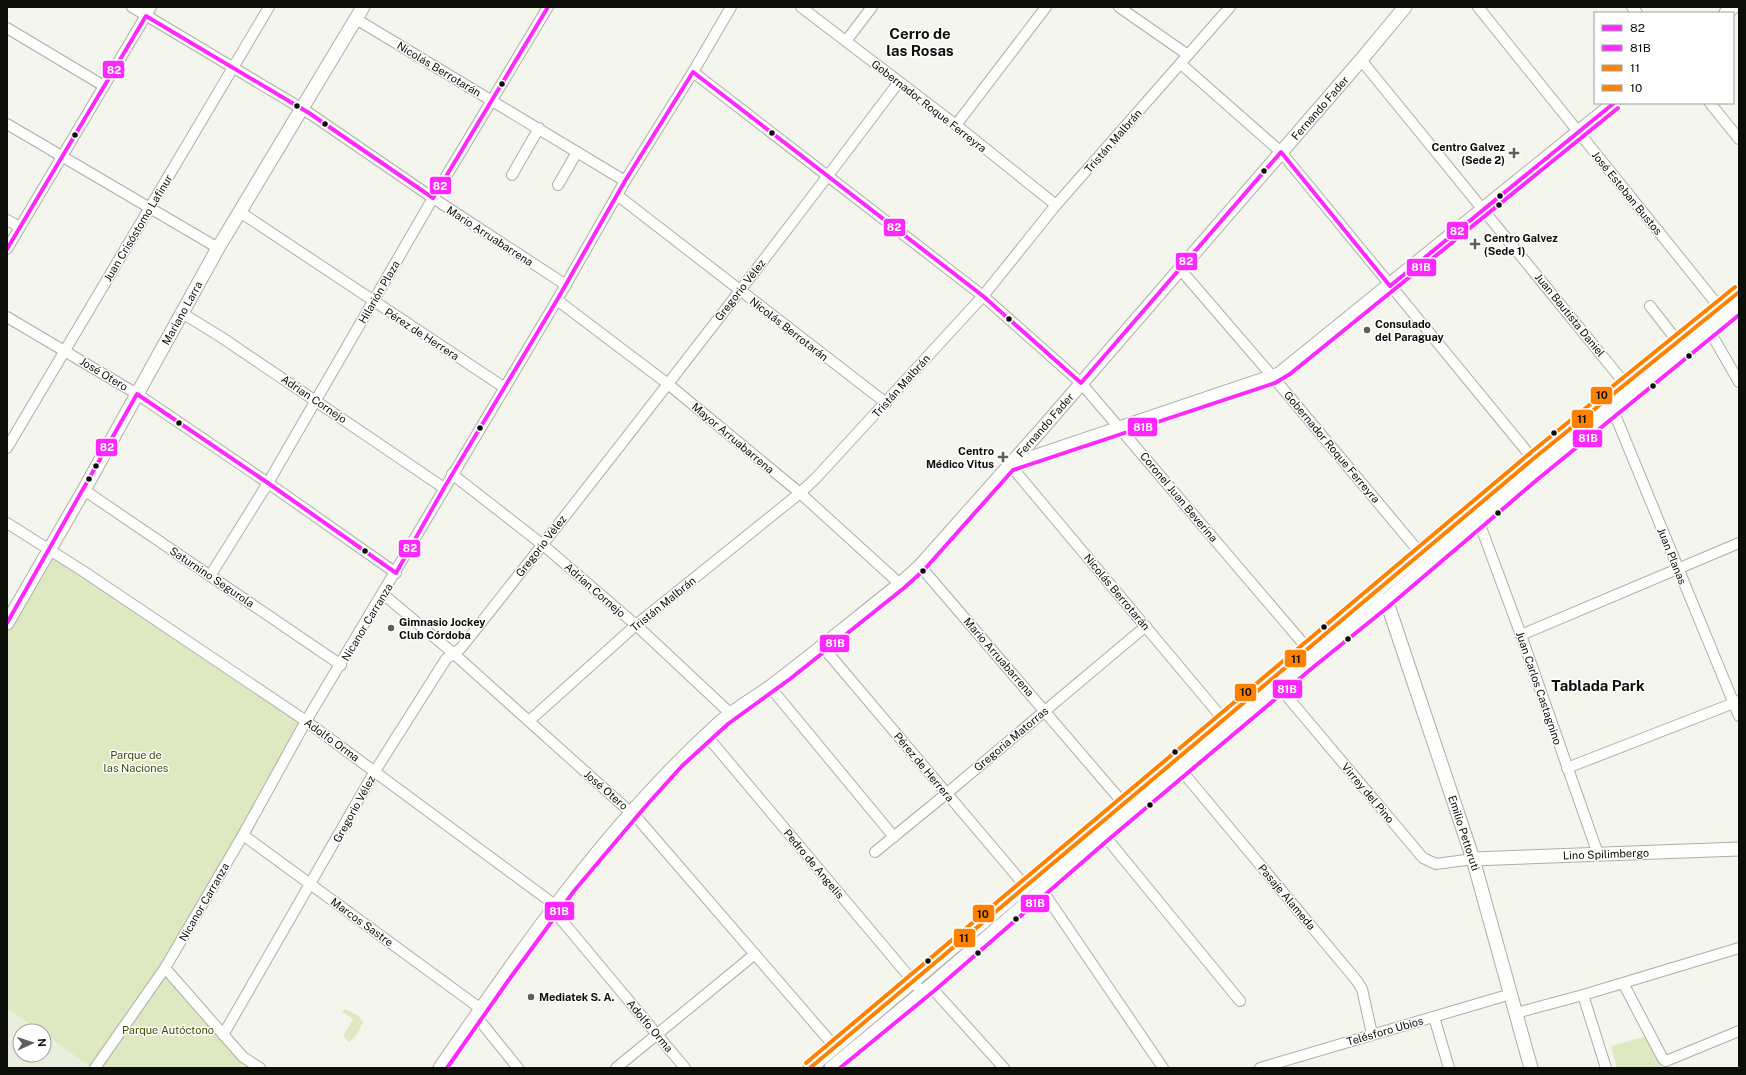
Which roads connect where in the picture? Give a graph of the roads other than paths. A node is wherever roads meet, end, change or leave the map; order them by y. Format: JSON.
{"nodes":[{"id":1,"x":132,"y":7,"type":"edge"},
{"id":2,"x":269,"y":7,"type":"edge"},
{"id":3,"x":363,"y":7,"type":"edge"},
{"id":4,"x":548,"y":7,"type":"edge"},
{"id":5,"x":731,"y":7,"type":"edge"},
{"id":6,"x":801,"y":7,"type":"edge"},
{"id":7,"x":872,"y":7,"type":"edge"},
{"id":8,"x":1046,"y":7,"type":"edge"},
{"id":9,"x":1119,"y":7,"type":"edge"},
{"id":10,"x":1230,"y":7,"type":"edge"},
{"id":11,"x":1405,"y":7,"type":"edge"},
{"id":12,"x":1478,"y":7,"type":"edge"},
{"id":13,"x":148,"y":11,"type":"edge"},
{"id":14,"x":356,"y":19,"type":"junction"},
{"id":15,"x":7,"y":28,"type":"edge"},
{"id":16,"x":846,"y":41,"type":"junction"},
{"id":17,"x":1188,"y":55,"type":"junction"},
{"id":18,"x":1361,"y":60,"type":"junction"},
{"id":19,"x":1181,"y":64,"type":"junction"},
{"id":20,"x":233,"y":68,"type":"junction"},
{"id":21,"x":694,"y":72,"type":"junction"},
{"id":22,"x":898,"y":83,"type":"junction"},
{"id":23,"x":104,"y":86,"type":"junction"},
{"id":24,"x":492,"y":101,"type":"junction"},
{"id":25,"x":1613,"y":104,"type":"edge"},
{"id":26,"x":1711,"y":104,"type":"edge"},
{"id":27,"x":301,"y":108,"type":"junction"},
{"id":28,"x":7,"y":124,"type":"edge"},
{"id":29,"x":956,"y":125,"type":"junction"},
{"id":30,"x":539,"y":128,"type":"junction"},
{"id":31,"x":1578,"y":132,"type":"junction"},
{"id":32,"x":1739,"y":139,"type":"edge"},
{"id":33,"x":577,"y":152,"type":"junction"},
{"id":34,"x":1281,"y":152,"type":"junction"},
{"id":35,"x":62,"y":156,"type":"junction"},
{"id":36,"x":512,"y":175,"type":"dead end"},
{"id":37,"x":828,"y":177,"type":"junction"},
{"id":38,"x":625,"y":181,"type":"junction"},
{"id":39,"x":558,"y":185,"type":"dead end"},
{"id":40,"x":617,"y":195,"type":"junction"},
{"id":41,"x":433,"y":198,"type":"junction"},
{"id":42,"x":1056,"y":206,"type":"junction"},
{"id":43,"x":150,"y":207,"type":"junction"},
{"id":44,"x":1484,"y":209,"type":"junction"},
{"id":45,"x":240,"y":212,"type":"junction"},
{"id":46,"x":7,"y":220,"type":"edge"},
{"id":47,"x":20,"y":227,"type":"junction"},
{"id":48,"x":218,"y":248,"type":"junction"},
{"id":49,"x":7,"y":249,"type":"edge"},
{"id":50,"x":1180,"y":269,"type":"junction"},
{"id":51,"x":566,"y":285,"type":"junction"},
{"id":52,"x":1390,"y":286,"type":"junction"},
{"id":53,"x":740,"y":291,"type":"junction"},
{"id":54,"x":1739,"y":292,"type":"edge"},
{"id":55,"x":983,"y":296,"type":"junction"},
{"id":56,"x":557,"y":300,"type":"junction"},
{"id":57,"x":374,"y":302,"type":"junction"},
{"id":58,"x":1650,"y":306,"type":"dead end"},
{"id":59,"x":1739,"y":307,"type":"edge"},
{"id":60,"x":1720,"y":308,"type":"junction"},
{"id":61,"x":182,"y":313,"type":"junction"},
{"id":62,"x":7,"y":317,"type":"edge"},
{"id":63,"x":1712,"y":328,"type":"junction"},
{"id":64,"x":1678,"y":342,"type":"junction"},
{"id":65,"x":65,"y":351,"type":"junction"},
{"id":66,"x":1273,"y":377,"type":"junction"},
{"id":67,"x":1739,"y":382,"type":"edge"},
{"id":68,"x":1081,"y":383,"type":"junction"},
{"id":69,"x":668,"y":384,"type":"junction"},
{"id":70,"x":1626,"y":384,"type":"junction"},
{"id":71,"x":505,"y":388,"type":"junction"},
{"id":72,"x":137,"y":394,"type":"junction"},
{"id":73,"x":1615,"y":394,"type":"junction"},
{"id":74,"x":316,"y":400,"type":"junction"},
{"id":75,"x":886,"y":403,"type":"junction"},
{"id":76,"x":1613,"y":410,"type":"junction"},
{"id":77,"x":1121,"y":428,"type":"junction"},
{"id":78,"x":7,"y":448,"type":"edge"},
{"id":79,"x":1533,"y":458,"type":"junction"},
{"id":80,"x":1010,"y":465,"type":"junction"},
{"id":81,"x":452,"y":474,"type":"junction"},
{"id":82,"x":268,"y":483,"type":"junction"},
{"id":83,"x":444,"y":488,"type":"junction"},
{"id":84,"x":84,"y":490,"type":"junction"},
{"id":85,"x":800,"y":493,"type":"junction"},
{"id":86,"x":1479,"y":522,"type":"junction"},
{"id":87,"x":7,"y":523,"type":"edge"},
{"id":88,"x":543,"y":544,"type":"junction"},
{"id":89,"x":1739,"y":544,"type":"edge"},
{"id":90,"x":49,"y":550,"type":"junction"},
{"id":91,"x":1421,"y":554,"type":"junction"},
{"id":92,"x":920,"y":566,"type":"junction"},
{"id":93,"x":1677,"y":569,"type":"junction"},
{"id":94,"x":396,"y":573,"type":"junction"},
{"id":95,"x":210,"y":576,"type":"junction"},
{"id":96,"x":900,"y":584,"type":"junction"},
{"id":97,"x":384,"y":594,"type":"junction"},
{"id":98,"x":1370,"y":596,"type":"junction"},
{"id":99,"x":1384,"y":602,"type":"junction"},
{"id":100,"x":7,"y":623,"type":"edge"},
{"id":101,"x":636,"y":625,"type":"junction"},
{"id":102,"x":1146,"y":626,"type":"junction"},
{"id":103,"x":1520,"y":635,"type":"junction"},
{"id":104,"x":822,"y":646,"type":"junction"},
{"id":105,"x":1308,"y":648,"type":"junction"},
{"id":106,"x":453,"y":653,"type":"junction"},
{"id":107,"x":1307,"y":664,"type":"junction"},
{"id":108,"x":341,"y":665,"type":"junction"},
{"id":109,"x":770,"y":687,"type":"junction"},
{"id":110,"x":1280,"y":688,"type":"junction"},
{"id":111,"x":1736,"y":702,"type":"edge"},
{"id":112,"x":1045,"y":710,"type":"junction"},
{"id":113,"x":731,"y":714,"type":"junction"},
{"id":114,"x":1739,"y":716,"type":"edge"},
{"id":115,"x":1223,"y":719,"type":"junction"},
{"id":116,"x":306,"y":721,"type":"junction"},
{"id":117,"x":529,"y":721,"type":"junction"},
{"id":118,"x":706,"y":736,"type":"junction"},
{"id":119,"x":1567,"y":768,"type":"junction"},
{"id":120,"x":1181,"y":770,"type":"junction"},
{"id":121,"x":375,"y":772,"type":"junction"},
{"id":122,"x":946,"y":794,"type":"junction"},
{"id":123,"x":1124,"y":804,"type":"junction"},
{"id":124,"x":631,"y":812,"type":"junction"},
{"id":125,"x":244,"y":835,"type":"junction"},
{"id":126,"x":1104,"y":835,"type":"junction"},
{"id":127,"x":894,"y":837,"type":"junction"},
{"id":128,"x":1739,"y":849,"type":"edge"},
{"id":129,"x":875,"y":852,"type":"dead end"},
{"id":130,"x":1598,"y":854,"type":"junction"},
{"id":131,"x":1473,"y":859,"type":"junction"},
{"id":132,"x":311,"y":884,"type":"junction"},
{"id":133,"x":1026,"y":887,"type":"junction"},
{"id":134,"x":1042,"y":890,"type":"junction"},
{"id":135,"x":554,"y":908,"type":"junction"},
{"id":136,"x":1738,"y":951,"type":"edge"},
{"id":137,"x":755,"y":954,"type":"junction"},
{"id":138,"x":165,"y":968,"type":"junction"},
{"id":139,"x":913,"y":982,"type":"junction"},
{"id":140,"x":1623,"y":983,"type":"junction"},
{"id":141,"x":926,"y":990,"type":"junction"},
{"id":142,"x":1511,"y":994,"type":"junction"},
{"id":143,"x":1583,"y":995,"type":"junction"},
{"id":144,"x":1240,"y":1002,"type":"dead end"},
{"id":145,"x":479,"y":1012,"type":"junction"},
{"id":146,"x":1516,"y":1013,"type":"junction"},
{"id":147,"x":1434,"y":1017,"type":"junction"},
{"id":148,"x":1739,"y":1032,"type":"edge"},
{"id":149,"x":223,"y":1034,"type":"junction"},
{"id":150,"x":657,"y":1034,"type":"junction"},
{"id":151,"x":1372,"y":1034,"type":"junction"},
{"id":152,"x":835,"y":1047,"type":"junction"},
{"id":153,"x":95,"y":1068,"type":"edge"},
{"id":154,"x":260,"y":1068,"type":"edge"},
{"id":155,"x":440,"y":1068,"type":"edge"},
{"id":156,"x":518,"y":1068,"type":"edge"},
{"id":157,"x":616,"y":1068,"type":"edge"},
{"id":158,"x":685,"y":1068,"type":"edge"},
{"id":159,"x":810,"y":1068,"type":"edge"},
{"id":160,"x":831,"y":1068,"type":"edge"},
{"id":161,"x":1004,"y":1068,"type":"edge"},
{"id":162,"x":1163,"y":1068,"type":"edge"},
{"id":163,"x":1260,"y":1068,"type":"edge"},
{"id":164,"x":1449,"y":1068,"type":"edge"},
{"id":165,"x":1531,"y":1068,"type":"edge"},
{"id":166,"x":1606,"y":1068,"type":"edge"}],
"edges":[{"from":1,"to":13,"type":"street","name":"Mario Arruabarrena"},
{"from":2,"to":20,"type":"street","name":"Juan Crisóstomo Lafinur"},
{"from":3,"to":14,"type":"main road","name":"Mariano Larra"},
{"from":4,"to":24,"type":"street","name":"Hilarión Plaza"},
{"from":5,"to":21,"type":"street","name":"Nicanor Carranza"},
{"from":6,"to":16,"type":"street","name":"Gobernador Roque Ferreyra"},
{"from":7,"to":16,"type":"street"},
{"from":8,"to":29,"type":"street"},
{"from":9,"to":17,"type":"street"},
{"from":10,"to":17,"type":"street","name":"Tristán Malbrán"},
{"from":11,"to":18,"type":"main road","name":"Fernando Fader"},
{"from":12,"to":31,"type":"street","name":"José Esteban Bustos"},
{"from":13,"to":20,"type":"street","name":"Mario Arruabarrena"},
{"from":13,"to":23,"type":"street"},
{"from":14,"to":24,"type":"street","name":"Nicolás Berrotarán"},
{"from":14,"to":27,"type":"main road","name":"Mariano Larra"},
{"from":15,"to":23,"type":"street"},
{"from":16,"to":22,"type":"street","name":"Gobernador Roque Ferreyra"},
{"from":17,"to":19,"type":"street","name":"Tristán Malbrán"},
{"from":18,"to":34,"type":"main road","name":"Fernando Fader"},
{"from":18,"to":44,"type":"street","name":"Juan Bautista Daniel"},
{"from":19,"to":34,"type":"street"},
{"from":19,"to":42,"type":"street","name":"Tristán Malbrán"},
{"from":20,"to":27,"type":"street","name":"Mario Arruabarrena"},
{"from":20,"to":43,"type":"street","name":"Juan Crisóstomo Lafinur"},
{"from":21,"to":37,"type":"street","name":"Coronel Juan Beverina"},
{"from":21,"to":38,"type":"street","name":"Nicanor Carranza"},
{"from":22,"to":29,"type":"street","name":"Gobernador Roque Ferreyra"},
{"from":22,"to":37,"type":"street","name":"Gregorio Vélez"},
{"from":23,"to":35,"type":"street"},
{"from":24,"to":30,"type":"street","name":"Nicolás Berrotarán"},
{"from":24,"to":41,"type":"street","name":"Hilarión Plaza"},
{"from":25,"to":31,"type":"main road"},
{"from":26,"to":32,"type":"street"},
{"from":27,"to":41,"type":"street","name":"Mario Arruabarrena"},
{"from":27,"to":45,"type":"main road","name":"Mariano Larra"},
{"from":28,"to":35,"type":"street"},
{"from":29,"to":42,"type":"street","name":"Gobernador Roque Ferreyra"},
{"from":30,"to":33,"type":"street","name":"Nicolás Berrotarán"},
{"from":30,"to":36,"type":"street"},
{"from":31,"to":44,"type":"main road"},
{"from":31,"to":60,"type":"street","name":"José Esteban Bustos"},
{"from":33,"to":38,"type":"street","name":"Nicolás Berrotarán"},
{"from":33,"to":39,"type":"street"},
{"from":34,"to":50,"type":"main road","name":"Fernando Fader"},
{"from":34,"to":52,"type":"street"},
{"from":35,"to":43,"type":"street"},
{"from":35,"to":47,"type":"street"},
{"from":37,"to":53,"type":"street","name":"Gregorio Vélez"},
{"from":37,"to":55,"type":"street","name":"Coronel Juan Beverina"},
{"from":38,"to":40,"type":"street","name":"Nicanor Carranza"},
{"from":40,"to":51,"type":"street","name":"Nicanor Carranza"},
{"from":40,"to":53,"type":"street","name":"Nicolás Berrotarán"},
{"from":41,"to":51,"type":"street","name":"Mario Arruabarrena"},
{"from":41,"to":57,"type":"street","name":"Hilarión Plaza"},
{"from":42,"to":55,"type":"street","name":"Tristán Malbrán"},
{"from":43,"to":48,"type":"street"},
{"from":43,"to":65,"type":"street","name":"Juan Crisóstomo Lafinur"},
{"from":44,"to":52,"type":"main road"},
{"from":44,"to":70,"type":"street","name":"Juan Bautista Daniel"},
{"from":45,"to":48,"type":"main road","name":"Mariano Larra"},
{"from":45,"to":57,"type":"street","name":"Pérez de Herrera"},
{"from":46,"to":47,"type":"street"},
{"from":47,"to":49,"type":"street"},
{"from":48,"to":61,"type":"main road","name":"Mariano Larra"},
{"from":50,"to":66,"type":"street","name":"Gobernador Roque Ferreyra"},
{"from":50,"to":68,"type":"main road","name":"Fernando Fader"},
{"from":51,"to":56,"type":"street","name":"Nicanor Carranza"},
{"from":52,"to":66,"type":"main road"},
{"from":52,"to":79,"type":"street"},
{"from":53,"to":69,"type":"street","name":"Gregorio Vélez"},
{"from":53,"to":75,"type":"street","name":"Nicolás Berrotarán"},
{"from":54,"to":60,"type":"main road"},
{"from":55,"to":68,"type":"street","name":"Coronel Juan Beverina"},
{"from":55,"to":75,"type":"street","name":"Tristán Malbrán"},
{"from":56,"to":69,"type":"street","name":"Mayor Arruabarrena"},
{"from":56,"to":71,"type":"street","name":"Nicanor Carranza"},
{"from":57,"to":71,"type":"street","name":"Pérez de Herrera"},
{"from":57,"to":74,"type":"street","name":"Hilarión Plaza"},
{"from":58,"to":64,"type":"street"},
{"from":59,"to":63,"type":"main road"},
{"from":60,"to":63,"type":"street"},
{"from":60,"to":64,"type":"main road"},
{"from":61,"to":72,"type":"main road","name":"Mariano Larra"},
{"from":61,"to":74,"type":"street","name":"Adrian Cornejo"},
{"from":62,"to":65,"type":"street","name":"José Otero"},
{"from":63,"to":67,"type":"street"},
{"from":63,"to":76,"type":"main road"},
{"from":64,"to":70,"type":"main road"},
{"from":65,"to":72,"type":"street","name":"José Otero"},
{"from":65,"to":78,"type":"street","name":"Juan Crisóstomo Lafinur"},
{"from":66,"to":77,"type":"main road"},
{"from":66,"to":91,"type":"street","name":"Gobernador Roque Ferreyra"},
{"from":68,"to":77,"type":"street","name":"Coronel Juan Beverina"},
{"from":68,"to":80,"type":"main road","name":"Fernando Fader"},
{"from":69,"to":85,"type":"street","name":"Mayor Arruabarrena"},
{"from":69,"to":88,"type":"street","name":"Gregorio Vélez"},
{"from":70,"to":73,"type":"main road"},
{"from":71,"to":81,"type":"street","name":"Nicanor Carranza"},
{"from":72,"to":82,"type":"street","name":"José Otero"},
{"from":72,"to":84,"type":"main road","name":"Mariano Larra"},
{"from":73,"to":76,"type":"street","name":"Juan Planas"},
{"from":73,"to":79,"type":"main road"},
{"from":74,"to":82,"type":"street","name":"Hilarión Plaza"},
{"from":74,"to":83,"type":"street","name":"Adrian Cornejo"},
{"from":75,"to":85,"type":"street","name":"Tristán Malbrán"},
{"from":76,"to":86,"type":"main road"},
{"from":76,"to":93,"type":"street","name":"Juan Planas"},
{"from":77,"to":80,"type":"main road"},
{"from":77,"to":105,"type":"street","name":"Coronel Juan Beverina"},
{"from":79,"to":91,"type":"main road"},
{"from":80,"to":92,"type":"main road","name":"Fernando Fader"},
{"from":80,"to":102,"type":"street","name":"Nicolás Berrotarán"},
{"from":81,"to":83,"type":"street","name":"Nicanor Carranza"},
{"from":81,"to":88,"type":"street","name":"Adrian Cornejo"},
{"from":82,"to":94,"type":"street","name":"José Otero"},
{"from":82,"to":95,"type":"street","name":"Hilarión Plaza"},
{"from":83,"to":94,"type":"street","name":"Nicanor Carranza"},
{"from":84,"to":90,"type":"main road","name":"Mariano Larra"},
{"from":84,"to":95,"type":"street","name":"Saturnino Segurola"},
{"from":85,"to":96,"type":"street","name":"Mayor Arruabarrena"},
{"from":85,"to":101,"type":"street","name":"Tristán Malbrán"},
{"from":86,"to":99,"type":"main road"},
{"from":86,"to":103,"type":"street","name":"Juan Carlos Castagnino"},
{"from":87,"to":90,"type":"street","name":"Adolfo Orma"},
{"from":88,"to":101,"type":"street","name":"Adrian Cornejo"},
{"from":88,"to":106,"type":"street","name":"Gregorio Vélez"},
{"from":89,"to":93,"type":"street"},
{"from":90,"to":100,"type":"main road","name":"Mariano Larra"},
{"from":90,"to":116,"type":"street","name":"Adolfo Orma"},
{"from":91,"to":98,"type":"main road"},
{"from":92,"to":96,"type":"main road","name":"Fernando Fader"},
{"from":92,"to":112,"type":"street","name":"Mario Arruabarrena"},
{"from":93,"to":103,"type":"street"},
{"from":93,"to":111,"type":"street","name":"Juan Planas"},
{"from":94,"to":97,"type":"street","name":"Nicanor Carranza"},
{"from":95,"to":108,"type":"street","name":"Saturnino Segurola"},
{"from":96,"to":104,"type":"main road","name":"Fernando Fader"},
{"from":97,"to":106,"type":"street","name":"José Otero"},
{"from":97,"to":108,"type":"street","name":"Nicanor Carranza"},
{"from":98,"to":99,"type":"main road"},
{"from":98,"to":105,"type":"main road"},
{"from":99,"to":107,"type":"main road"},
{"from":99,"to":131,"type":"main road","name":"Emilio Pettoruti"},
{"from":101,"to":113,"type":"street","name":"Adrian Cornejo"},
{"from":101,"to":117,"type":"street","name":"Tristán Malbrán"},
{"from":102,"to":112,"type":"street","name":"Gregoria Matorras"},
{"from":102,"to":115,"type":"street","name":"Nicolás Berrotarán"},
{"from":103,"to":119,"type":"street","name":"Juan Carlos Castagnino"},
{"from":104,"to":109,"type":"main road","name":"Fernando Fader"},
{"from":104,"to":122,"type":"street","name":"Pérez de Herrera"},
{"from":105,"to":107,"type":"street"},
{"from":105,"to":115,"type":"main road"},
{"from":106,"to":117,"type":"street","name":"José Otero"},
{"from":106,"to":121,"type":"street","name":"Gregorio Vélez"},
{"from":107,"to":110,"type":"main road"},
{"from":108,"to":116,"type":"street","name":"Nicanor Carranza"},
{"from":109,"to":113,"type":"main road","name":"Fernando Fader"},
{"from":109,"to":127,"type":"street"},
{"from":110,"to":120,"type":"main road"},
{"from":110,"to":131,"type":"street","name":"Virrey del Pino"},
{"from":111,"to":114,"type":"street","name":"Juan Planas"},
{"from":111,"to":119,"type":"street"},
{"from":112,"to":122,"type":"street","name":"Gregoria Matorras"},
{"from":112,"to":123,"type":"street","name":"Mario Arruabarrena"},
{"from":113,"to":118,"type":"main road","name":"Fernando Fader"},
{"from":115,"to":123,"type":"main road"},
{"from":116,"to":121,"type":"street","name":"Adolfo Orma"},
{"from":116,"to":125,"type":"street","name":"Nicanor Carranza"},
{"from":117,"to":124,"type":"street","name":"José Otero"},
{"from":118,"to":124,"type":"main road","name":"Fernando Fader"},
{"from":118,"to":139,"type":"street","name":"Pedro de Angelis"},
{"from":119,"to":130,"type":"street","name":"Juan Carlos Castagnino"},
{"from":120,"to":126,"type":"main road"},
{"from":120,"to":151,"type":"street","name":"Pasaje Alameda"},
{"from":121,"to":132,"type":"street","name":"Gregorio Vélez"},
{"from":121,"to":135,"type":"street","name":"Adolfo Orma"},
{"from":122,"to":127,"type":"street","name":"Gregoria Matorras"},
{"from":122,"to":133,"type":"street","name":"Pérez de Herrera"},
{"from":123,"to":133,"type":"main road"},
{"from":124,"to":135,"type":"main road","name":"Fernando Fader"},
{"from":124,"to":137,"type":"street","name":"José Otero"},
{"from":125,"to":132,"type":"street","name":"Marcos Sastre"},
{"from":125,"to":138,"type":"street","name":"Nicanor Carranza"},
{"from":126,"to":134,"type":"main road"},
{"from":126,"to":144,"type":"street"},
{"from":127,"to":129,"type":"street","name":"Gregoria Matorras"},
{"from":128,"to":130,"type":"main road","name":"Lino Spilimbergo"},
{"from":130,"to":131,"type":"main road","name":"Lino Spilimbergo"},
{"from":131,"to":142,"type":"main road","name":"Emilio Pettoruti"},
{"from":132,"to":145,"type":"street","name":"Marcos Sastre"},
{"from":132,"to":149,"type":"street","name":"Gregorio Vélez"},
{"from":133,"to":139,"type":"main road"},
{"from":134,"to":141,"type":"main road"},
{"from":134,"to":162,"type":"street"},
{"from":135,"to":145,"type":"main road","name":"Fernando Fader"},
{"from":135,"to":150,"type":"street","name":"Adolfo Orma"},
{"from":136,"to":140,"type":"street"},
{"from":137,"to":150,"type":"street"},
{"from":137,"to":152,"type":"street","name":"José Otero"},
{"from":138,"to":149,"type":"street"},
{"from":138,"to":153,"type":"street","name":"Nicanor Carranza"},
{"from":139,"to":141,"type":"street","name":"Pedro de Angelis"},
{"from":139,"to":152,"type":"main road"},
{"from":140,"to":143,"type":"street"},
{"from":140,"to":148,"type":"street"},
{"from":141,"to":160,"type":"main road"},
{"from":141,"to":161,"type":"street","name":"Pedro de Angelis"},
{"from":142,"to":146,"type":"main road","name":"Emilio Pettoruti"},
{"from":142,"to":147,"type":"street","name":"Telésforo Ubios"},
{"from":143,"to":146,"type":"street"},
{"from":143,"to":166,"type":"street"},
{"from":145,"to":155,"type":"main road","name":"Fernando Fader"},
{"from":145,"to":156,"type":"street","name":"Marcos Sastre"},
{"from":146,"to":165,"type":"main road","name":"Emilio Pettoruti"},
{"from":147,"to":151,"type":"street","name":"Telésforo Ubios"},
{"from":147,"to":164,"type":"street"},
{"from":149,"to":154,"type":"street"},
{"from":150,"to":157,"type":"street"},
{"from":150,"to":158,"type":"street","name":"Adolfo Orma"},
{"from":151,"to":163,"type":"street","name":"Telésforo Ubios"},
{"from":152,"to":159,"type":"main road"}]}
